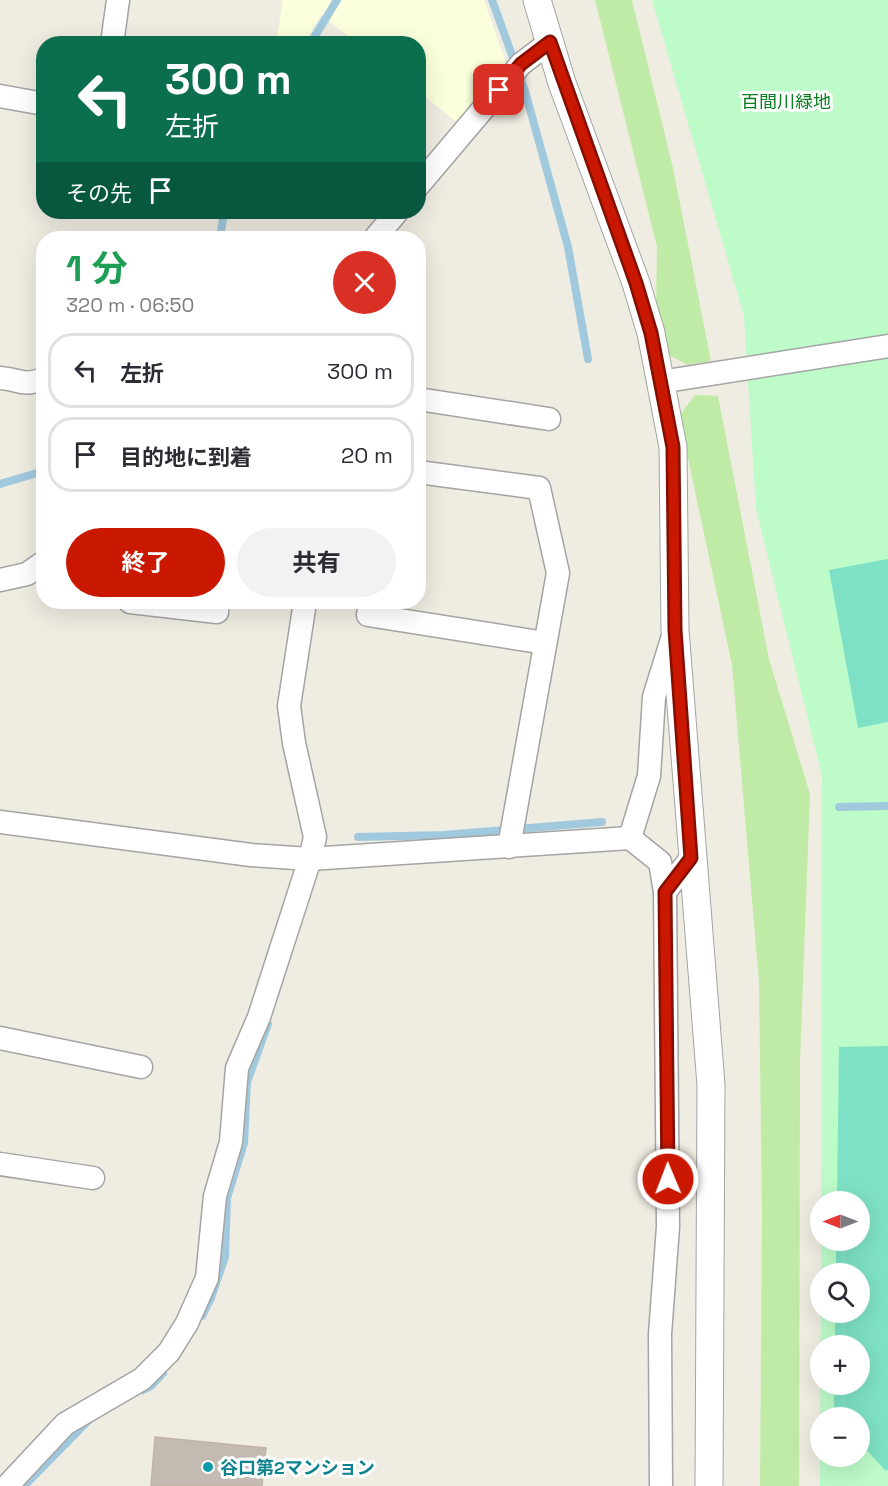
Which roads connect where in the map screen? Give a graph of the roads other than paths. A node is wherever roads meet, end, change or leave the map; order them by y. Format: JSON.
{"nodes":[{"id":1,"x":118,"y":0,"type":"edge"},
{"id":2,"x":537,"y":0,"type":"edge"},
{"id":3,"x":113,"y":36,"type":"edge"},
{"id":4,"x":550,"y":42,"type":"junction"},
{"id":5,"x":0,"y":96,"type":"edge"},
{"id":6,"x":36,"y":103,"type":"edge"},
{"id":7,"x":426,"y":177,"type":"edge"},
{"id":8,"x":392,"y":219,"type":"edge"},
{"id":9,"x":381,"y":231,"type":"edge"},
{"id":10,"x":888,"y":346,"type":"edge"},
{"id":11,"x":0,"y":378,"type":"edge"},
{"id":12,"x":670,"y":381,"type":"junction"},
{"id":13,"x":36,"y":382,"type":"edge"},
{"id":14,"x":426,"y":400,"type":"edge"},
{"id":15,"x":549,"y":419,"type":"dead end"},
{"id":16,"x":426,"y":473,"type":"edge"},
{"id":17,"x":36,"y":571,"type":"edge"},
{"id":18,"x":0,"y":580,"type":"edge"},
{"id":19,"x":191,"y":609,"type":"edge"},
{"id":20,"x":217,"y":609,"type":"edge"},
{"id":21,"x":304,"y":609,"type":"edge"},
{"id":22,"x":369,"y":609,"type":"edge"},
{"id":23,"x":675,"y":630,"type":"junction"},
{"id":24,"x":545,"y":643,"type":"junction"},
{"id":25,"x":0,"y":822,"type":"edge"},
{"id":26,"x":512,"y":833,"type":"junction"},
{"id":27,"x":630,"y":838,"type":"junction"},
{"id":28,"x":691,"y":858,"type":"junction"},
{"id":29,"x":310,"y":859,"type":"junction"},
{"id":30,"x":665,"y":892,"type":"junction"},
{"id":31,"x":0,"y":1038,"type":"edge"},
{"id":32,"x":141,"y":1067,"type":"dead end"},
{"id":33,"x":0,"y":1164,"type":"edge"},
{"id":34,"x":93,"y":1178,"type":"dead end"},
{"id":35,"x":8,"y":1486,"type":"edge"},
{"id":36,"x":661,"y":1486,"type":"edge"},
{"id":37,"x":709,"y":1486,"type":"edge"}],
"edges":[{"from":1,"to":3,"type":"street"},
{"from":2,"to":4,"type":"street"},
{"from":4,"to":7,"type":"street"},
{"from":4,"to":12,"type":"street"},
{"from":5,"to":6,"type":"street"},
{"from":8,"to":9,"type":"street"},
{"from":10,"to":12,"type":"street"},
{"from":11,"to":13,"type":"street"},
{"from":12,"to":23,"type":"street"},
{"from":14,"to":15,"type":"street"},
{"from":16,"to":24,"type":"street"},
{"from":17,"to":18,"type":"street"},
{"from":19,"to":20,"type":"street"},
{"from":21,"to":29,"type":"street"},
{"from":22,"to":24,"type":"street"},
{"from":23,"to":27,"type":"street"},
{"from":23,"to":28,"type":"street"},
{"from":24,"to":26,"type":"street"},
{"from":25,"to":29,"type":"street"},
{"from":26,"to":27,"type":"street"},
{"from":26,"to":29,"type":"street"},
{"from":27,"to":30,"type":"street"},
{"from":28,"to":30,"type":"street"},
{"from":28,"to":37,"type":"street"},
{"from":29,"to":35,"type":"street"},
{"from":30,"to":36,"type":"street"},
{"from":31,"to":32,"type":"street"},
{"from":33,"to":34,"type":"street"}]}
